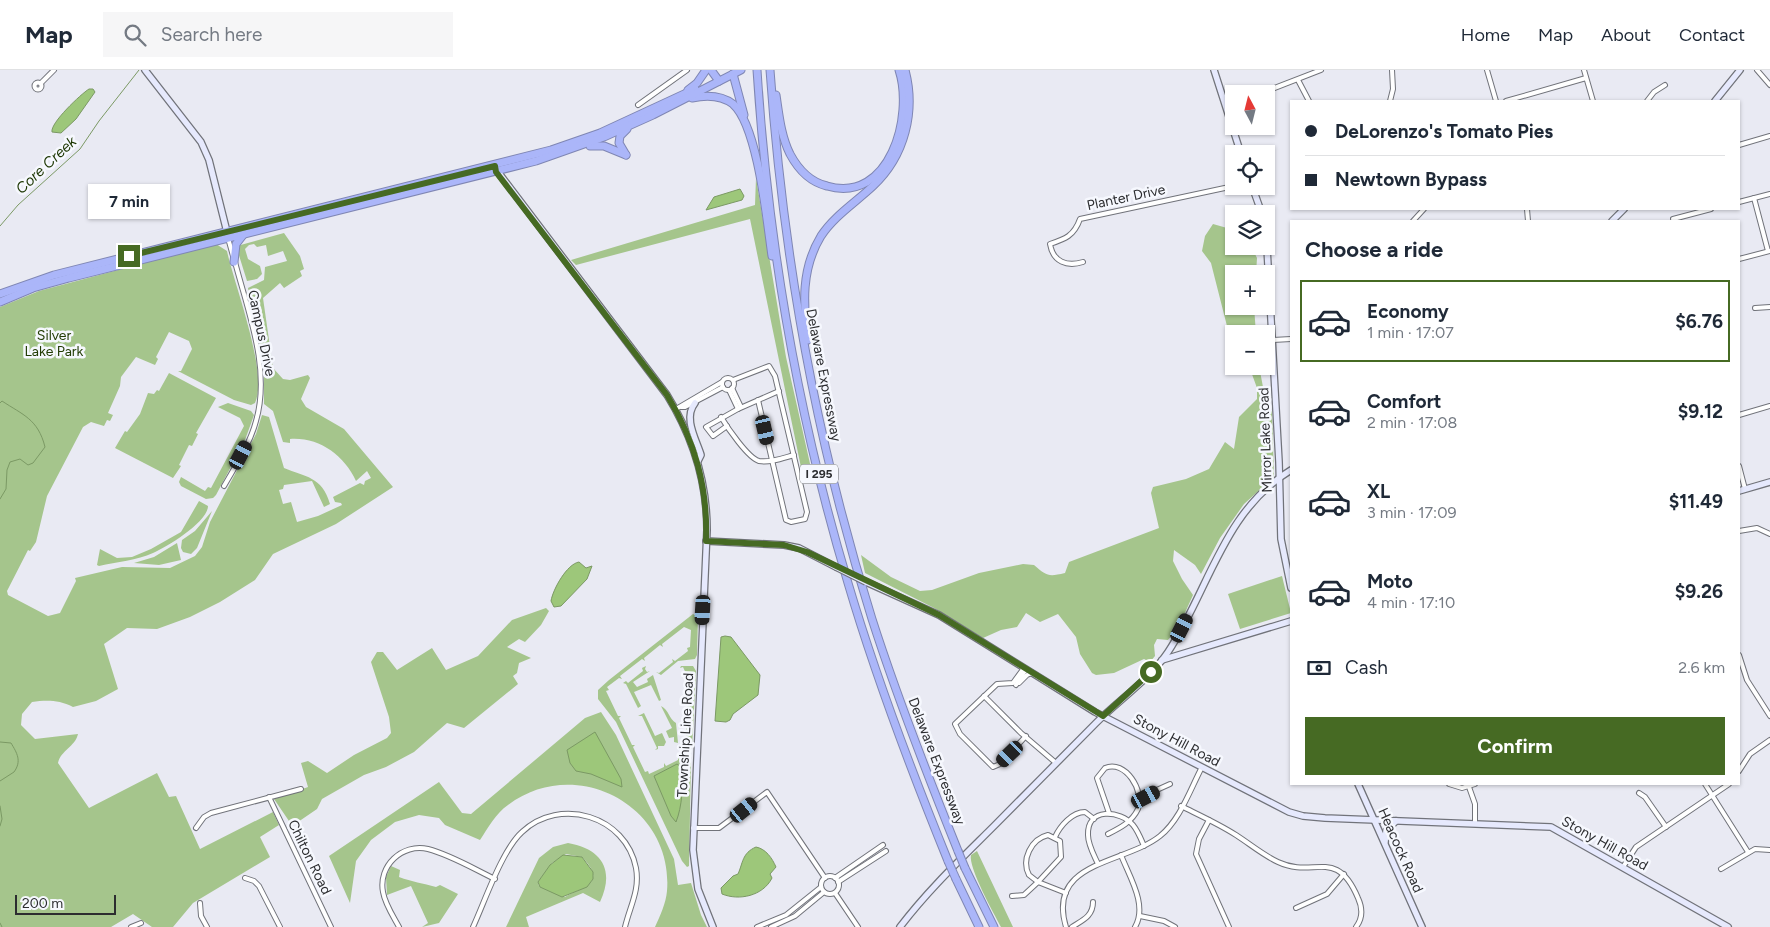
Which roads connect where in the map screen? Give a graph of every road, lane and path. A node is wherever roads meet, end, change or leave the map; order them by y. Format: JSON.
{"nodes":[{"id":1,"x":54,"y":70,"type":"edge"},
{"id":2,"x":145,"y":70,"type":"edge"},
{"id":3,"x":687,"y":70,"type":"edge"},
{"id":4,"x":706,"y":70,"type":"edge"},
{"id":5,"x":711,"y":70,"type":"edge"},
{"id":6,"x":741,"y":70,"type":"edge"},
{"id":7,"x":756,"y":70,"type":"edge"},
{"id":8,"x":771,"y":70,"type":"edge"},
{"id":9,"x":899,"y":70,"type":"edge"},
{"id":10,"x":905,"y":70,"type":"edge"},
{"id":11,"x":1214,"y":70,"type":"edge"},
{"id":12,"x":1321,"y":70,"type":"edge"},
{"id":13,"x":1392,"y":70,"type":"edge"},
{"id":14,"x":1487,"y":70,"type":"edge"},
{"id":15,"x":1584,"y":70,"type":"edge"},
{"id":16,"x":1740,"y":70,"type":"edge"},
{"id":17,"x":1757,"y":70,"type":"edge"},
{"id":18,"x":733,"y":74,"type":"junction"},
{"id":19,"x":1586,"y":78,"type":"junction"},
{"id":20,"x":719,"y":80,"type":"junction"},
{"id":21,"x":1298,"y":80,"type":"junction"},
{"id":22,"x":41,"y":84,"type":"dead end"},
{"id":23,"x":1664,"y":85,"type":"dead end"},
{"id":24,"x":1770,"y":86,"type":"edge"},
{"id":25,"x":1275,"y":88,"type":"edge"},
{"id":26,"x":683,"y":97,"type":"junction"},
{"id":27,"x":1308,"y":100,"type":"edge"},
{"id":28,"x":1390,"y":100,"type":"edge"},
{"id":29,"x":1496,"y":100,"type":"edge"},
{"id":30,"x":1509,"y":100,"type":"edge"},
{"id":31,"x":1593,"y":100,"type":"edge"},
{"id":32,"x":1648,"y":100,"type":"edge"},
{"id":33,"x":1716,"y":100,"type":"edge"},
{"id":34,"x":638,"y":104,"type":"dead end"},
{"id":35,"x":1225,"y":104,"type":"edge"},
{"id":36,"x":745,"y":121,"type":"junction"},
{"id":37,"x":630,"y":126,"type":"junction"},
{"id":38,"x":1770,"y":136,"type":"edge"},
{"id":39,"x":1740,"y":145,"type":"edge"},
{"id":40,"x":551,"y":156,"type":"junction"},
{"id":41,"x":496,"y":169,"type":"junction"},
{"id":42,"x":1225,"y":188,"type":"edge"},
{"id":43,"x":1770,"y":194,"type":"edge"},
{"id":44,"x":1754,"y":198,"type":"junction"},
{"id":45,"x":1740,"y":202,"type":"edge"},
{"id":46,"x":1423,"y":210,"type":"edge"},
{"id":47,"x":1623,"y":210,"type":"edge"},
{"id":48,"x":1707,"y":210,"type":"edge"},
{"id":49,"x":1673,"y":219,"type":"dead end"},
{"id":50,"x":1414,"y":220,"type":"edge"},
{"id":51,"x":1613,"y":220,"type":"edge"},
{"id":52,"x":227,"y":234,"type":"junction"},
{"id":53,"x":245,"y":234,"type":"junction"},
{"id":54,"x":1769,"y":251,"type":"edge"},
{"id":55,"x":1268,"y":255,"type":"edge"},
{"id":56,"x":1740,"y":259,"type":"edge"},
{"id":57,"x":234,"y":262,"type":"junction"},
{"id":58,"x":1083,"y":262,"type":"dead end"},
{"id":59,"x":0,"y":294,"type":"edge"},
{"id":60,"x":783,"y":299,"type":"junction"},
{"id":61,"x":0,"y":302,"type":"edge"},
{"id":62,"x":1770,"y":306,"type":"edge"},
{"id":63,"x":1755,"y":308,"type":"dead end"},
{"id":64,"x":1272,"y":325,"type":"edge"},
{"id":65,"x":1290,"y":339,"type":"edge"},
{"id":66,"x":1275,"y":340,"type":"edge"},
{"id":67,"x":1275,"y":375,"type":"edge"},
{"id":68,"x":733,"y":380,"type":"junction"},
{"id":69,"x":722,"y":382,"type":"junction"},
{"id":70,"x":723,"y":387,"type":"junction"},
{"id":71,"x":731,"y":389,"type":"junction"},
{"id":72,"x":779,"y":391,"type":"junction"},
{"id":73,"x":758,"y":400,"type":"junction"},
{"id":74,"x":695,"y":403,"type":"junction"},
{"id":75,"x":1770,"y":406,"type":"edge"},
{"id":76,"x":678,"y":408,"type":"junction"},
{"id":77,"x":740,"y":408,"type":"junction"},
{"id":78,"x":1740,"y":415,"type":"edge"},
{"id":79,"x":721,"y":417,"type":"junction"},
{"id":80,"x":727,"y":426,"type":"junction"},
{"id":81,"x":794,"y":455,"type":"junction"},
{"id":82,"x":698,"y":461,"type":"junction"},
{"id":83,"x":772,"y":461,"type":"junction"},
{"id":84,"x":1290,"y":471,"type":"edge"},
{"id":85,"x":1740,"y":474,"type":"edge"},
{"id":86,"x":1280,"y":478,"type":"junction"},
{"id":87,"x":1770,"y":482,"type":"edge"},
{"id":88,"x":224,"y":486,"type":"dead end"},
{"id":89,"x":1742,"y":490,"type":"edge"},
{"id":90,"x":1740,"y":531,"type":"edge"},
{"id":91,"x":847,"y":534,"type":"junction"},
{"id":92,"x":1770,"y":534,"type":"edge"},
{"id":93,"x":706,"y":541,"type":"junction"},
{"id":94,"x":1290,"y":583,"type":"edge"},
{"id":95,"x":1290,"y":621,"type":"edge"},
{"id":96,"x":1740,"y":658,"type":"edge"},
{"id":97,"x":1162,"y":660,"type":"junction"},
{"id":98,"x":1027,"y":670,"type":"junction"},
{"id":99,"x":1016,"y":684,"type":"junction"},
{"id":100,"x":984,"y":696,"type":"junction"},
{"id":101,"x":1103,"y":716,"type":"junction"},
{"id":102,"x":1770,"y":716,"type":"edge"},
{"id":103,"x":1026,"y":736,"type":"junction"},
{"id":104,"x":1770,"y":740,"type":"edge"},
{"id":105,"x":1056,"y":763,"type":"junction"},
{"id":106,"x":1202,"y":768,"type":"junction"},
{"id":107,"x":1740,"y":770,"type":"edge"},
{"id":108,"x":1170,"y":784,"type":"dead end"},
{"id":109,"x":1358,"y":785,"type":"edge"},
{"id":110,"x":1452,"y":785,"type":"edge"},
{"id":111,"x":1473,"y":785,"type":"edge"},
{"id":112,"x":1706,"y":785,"type":"edge"},
{"id":113,"x":1729,"y":785,"type":"edge"},
{"id":114,"x":1469,"y":787,"type":"junction"},
{"id":115,"x":301,"y":789,"type":"dead end"},
{"id":116,"x":1639,"y":793,"type":"dead end"},
{"id":117,"x":1713,"y":796,"type":"junction"},
{"id":118,"x":269,"y":797,"type":"junction"},
{"id":119,"x":1140,"y":798,"type":"junction"},
{"id":120,"x":1181,"y":806,"type":"junction"},
{"id":121,"x":1109,"y":813,"type":"junction"},
{"id":122,"x":1092,"y":817,"type":"junction"},
{"id":123,"x":1209,"y":820,"type":"junction"},
{"id":124,"x":1129,"y":821,"type":"junction"},
{"id":125,"x":1375,"y":821,"type":"junction"},
{"id":126,"x":1396,"y":821,"type":"junction"},
{"id":127,"x":1475,"y":823,"type":"junction"},
{"id":128,"x":1666,"y":827,"type":"junction"},
{"id":129,"x":196,"y":828,"type":"dead end"},
{"id":130,"x":693,"y":828,"type":"junction"},
{"id":131,"x":1108,"y":834,"type":"dead end"},
{"id":132,"x":1055,"y":837,"type":"junction"},
{"id":133,"x":1385,"y":844,"type":"junction"},
{"id":134,"x":883,"y":845,"type":"dead end"},
{"id":135,"x":1144,"y":846,"type":"junction"},
{"id":136,"x":1770,"y":850,"type":"edge"},
{"id":137,"x":886,"y":851,"type":"dead end"},
{"id":138,"x":1748,"y":852,"type":"junction"},
{"id":139,"x":1121,"y":855,"type":"junction"},
{"id":140,"x":1098,"y":864,"type":"junction"},
{"id":141,"x":1622,"y":867,"type":"junction"},
{"id":142,"x":1721,"y":869,"type":"dead end"},
{"id":143,"x":1344,"y":874,"type":"junction"},
{"id":144,"x":244,"y":878,"type":"dead end"},
{"id":145,"x":825,"y":878,"type":"junction"},
{"id":146,"x":495,"y":879,"type":"junction"},
{"id":147,"x":837,"y":880,"type":"junction"},
{"id":148,"x":1038,"y":882,"type":"junction"},
{"id":149,"x":821,"y":887,"type":"junction"},
{"id":150,"x":824,"y":892,"type":"junction"},
{"id":151,"x":835,"y":893,"type":"junction"},
{"id":152,"x":1066,"y":893,"type":"junction"},
{"id":153,"x":1012,"y":896,"type":"dead end"},
{"id":154,"x":1093,"y":902,"type":"dead end"},
{"id":155,"x":200,"y":903,"type":"dead end"},
{"id":156,"x":1296,"y":908,"type":"dead end"},
{"id":157,"x":1140,"y":916,"type":"junction"},
{"id":158,"x":141,"y":922,"type":"dead end"},
{"id":159,"x":131,"y":927,"type":"edge"},
{"id":160,"x":207,"y":927,"type":"edge"},
{"id":161,"x":280,"y":927,"type":"edge"},
{"id":162,"x":331,"y":927,"type":"edge"},
{"id":163,"x":399,"y":927,"type":"edge"},
{"id":164,"x":473,"y":927,"type":"edge"},
{"id":165,"x":625,"y":927,"type":"edge"},
{"id":166,"x":713,"y":927,"type":"edge"},
{"id":167,"x":757,"y":927,"type":"edge"},
{"id":168,"x":771,"y":927,"type":"edge"},
{"id":169,"x":858,"y":927,"type":"edge"},
{"id":170,"x":900,"y":927,"type":"edge"},
{"id":171,"x":979,"y":927,"type":"edge"},
{"id":172,"x":994,"y":927,"type":"edge"},
{"id":173,"x":1066,"y":927,"type":"edge"},
{"id":174,"x":1072,"y":927,"type":"edge"},
{"id":175,"x":1135,"y":927,"type":"edge"},
{"id":176,"x":1175,"y":927,"type":"edge"},
{"id":177,"x":1229,"y":927,"type":"edge"},
{"id":178,"x":1356,"y":927,"type":"edge"},
{"id":179,"x":1422,"y":927,"type":"edge"},
{"id":180,"x":1728,"y":927,"type":"edge"}],
"edges":[{"from":1,"to":22,"type":"street"},
{"from":2,"to":52,"type":"street"},
{"from":3,"to":34,"type":"street"},
{"from":4,"to":26,"type":"highway"},
{"from":5,"to":20,"type":"highway"},
{"from":6,"to":18,"type":"highway"},
{"from":7,"to":60,"type":"highway","name":"Delaware Expressway","number":"I 295"},
{"from":8,"to":9,"type":"highway"},
{"from":8,"to":91,"type":"highway","name":"Delaware Expressway","number":"I 295"},
{"from":10,"to":91,"type":"highway"},
{"from":11,"to":35,"type":"street"},
{"from":12,"to":21,"type":"street"},
{"from":13,"to":28,"type":"street"},
{"from":14,"to":29,"type":"street"},
{"from":15,"to":19,"type":"street"},
{"from":16,"to":33,"type":"street"},
{"from":17,"to":24,"type":"street"},
{"from":18,"to":20,"type":"highway"},
{"from":18,"to":36,"type":"highway"},
{"from":19,"to":30,"type":"street"},
{"from":19,"to":31,"type":"street"},
{"from":20,"to":26,"type":"highway"},
{"from":21,"to":25,"type":"street"},
{"from":21,"to":27,"type":"street"},
{"from":23,"to":32,"type":"street"},
{"from":26,"to":36,"type":"highway"},
{"from":26,"to":37,"type":"highway"},
{"from":26,"to":41,"type":"highway"},
{"from":36,"to":60,"type":"highway"},
{"from":37,"to":40,"type":"highway"},
{"from":37,"to":40,"type":"highway"},
{"from":38,"to":39,"type":"street"},
{"from":40,"to":41,"type":"highway"},
{"from":41,"to":52,"type":"highway"},
{"from":41,"to":53,"type":"highway"},
{"from":41,"to":76,"type":"street"},
{"from":42,"to":58,"type":"street","name":"Planter Drive"},
{"from":43,"to":44,"type":"street"},
{"from":44,"to":45,"type":"street"},
{"from":44,"to":54,"type":"street"},
{"from":46,"to":50,"type":"street"},
{"from":47,"to":51,"type":"street"},
{"from":48,"to":49,"type":"street"},
{"from":52,"to":53,"type":"highway"},
{"from":52,"to":57,"type":"street","name":"Campus Drive"},
{"from":52,"to":59,"type":"highway"},
{"from":52,"to":61,"type":"highway"},
{"from":53,"to":57,"type":"highway"},
{"from":54,"to":56,"type":"street"},
{"from":55,"to":64,"type":"street","name":"Mirror Lake Road"},
{"from":57,"to":88,"type":"street","name":"Campus Drive"},
{"from":60,"to":171,"type":"highway","name":"Delaware Expressway","number":"I 295","bridge":true},
{"from":62,"to":63,"type":"street"},
{"from":65,"to":66,"type":"street"},
{"from":67,"to":86,"type":"street","name":"Mirror Lake Road"},
{"from":68,"to":69,"type":"street"},
{"from":68,"to":71,"type":"street"},
{"from":68,"to":72,"type":"street"},
{"from":69,"to":70,"type":"street"},
{"from":69,"to":76,"type":"street"},
{"from":70,"to":71,"type":"street"},
{"from":70,"to":74,"type":"street"},
{"from":71,"to":77,"type":"street"},
{"from":72,"to":73,"type":"street"},
{"from":72,"to":81,"type":"street"},
{"from":73,"to":77,"type":"street"},
{"from":73,"to":83,"type":"street"},
{"from":74,"to":76,"type":"street"},
{"from":74,"to":82,"type":"street"},
{"from":75,"to":78,"type":"street"},
{"from":76,"to":82,"type":"street"},
{"from":77,"to":79,"type":"street"},
{"from":79,"to":80,"type":"street"},
{"from":79,"to":80,"type":"street"},
{"from":80,"to":83,"type":"street"},
{"from":81,"to":83,"type":"street"},
{"from":81,"to":83,"type":"street"},
{"from":82,"to":93,"type":"street"},
{"from":84,"to":86,"type":"street"},
{"from":85,"to":89,"type":"street"},
{"from":86,"to":94,"type":"street","name":"Mirror Lake Road"},
{"from":86,"to":97,"type":"street"},
{"from":87,"to":89,"type":"street"},
{"from":90,"to":92,"type":"street"},
{"from":91,"to":172,"type":"highway","name":"Delaware Expressway","number":"I 295","bridge":true},
{"from":93,"to":98,"type":"street","name":"Stony Hill Road","bridge":true},
{"from":93,"to":130,"type":"street","name":"Township Line Road"},
{"from":95,"to":97,"type":"street"},
{"from":96,"to":102,"type":"street"},
{"from":97,"to":101,"type":"street"},
{"from":98,"to":99,"type":"street"},
{"from":98,"to":99,"type":"street"},
{"from":98,"to":101,"type":"street","name":"Stony Hill Road"},
{"from":99,"to":100,"type":"street"},
{"from":100,"to":103,"type":"street"},
{"from":100,"to":103,"type":"street"},
{"from":101,"to":105,"type":"street"},
{"from":101,"to":106,"type":"street","name":"Stony Hill Road"},
{"from":103,"to":105,"type":"street"},
{"from":104,"to":107,"type":"street"},
{"from":105,"to":170,"type":"street"},
{"from":106,"to":120,"type":"street"},
{"from":106,"to":125,"type":"street","name":"Stony Hill Road"},
{"from":108,"to":119,"type":"street"},
{"from":109,"to":125,"type":"street","name":"Heacock Road"},
{"from":110,"to":114,"type":"street"},
{"from":111,"to":114,"type":"street"},
{"from":112,"to":117,"type":"street"},
{"from":113,"to":117,"type":"street"},
{"from":114,"to":127,"type":"street"},
{"from":115,"to":118,"type":"street"},
{"from":116,"to":128,"type":"street"},
{"from":117,"to":128,"type":"street"},
{"from":117,"to":138,"type":"street"},
{"from":118,"to":129,"type":"street"},
{"from":118,"to":162,"type":"street","name":"Chilton Road"},
{"from":119,"to":121,"type":"street"},
{"from":119,"to":124,"type":"street"},
{"from":120,"to":123,"type":"street"},
{"from":120,"to":135,"type":"street"},
{"from":121,"to":122,"type":"street"},
{"from":121,"to":124,"type":"street"},
{"from":122,"to":132,"type":"street"},
{"from":122,"to":140,"type":"street"},
{"from":123,"to":143,"type":"street"},
{"from":123,"to":177,"type":"street"},
{"from":124,"to":131,"type":"street"},
{"from":124,"to":135,"type":"street"},
{"from":125,"to":126,"type":"street","name":"Stony Hill Road"},
{"from":125,"to":133,"type":"street","name":"Heacock Road"},
{"from":126,"to":127,"type":"street","name":"Stony Hill Road"},
{"from":126,"to":133,"type":"street"},
{"from":127,"to":141,"type":"street","name":"Stony Hill Road"},
{"from":128,"to":141,"type":"street"},
{"from":130,"to":145,"type":"street"},
{"from":130,"to":166,"type":"street","name":"Township Line Road"},
{"from":132,"to":148,"type":"street"},
{"from":132,"to":148,"type":"street"},
{"from":133,"to":179,"type":"street","name":"Heacock Road"},
{"from":134,"to":147,"type":"street"},
{"from":135,"to":139,"type":"street"},
{"from":136,"to":138,"type":"street"},
{"from":137,"to":147,"type":"street"},
{"from":138,"to":142,"type":"street"},
{"from":139,"to":140,"type":"street"},
{"from":139,"to":157,"type":"street"},
{"from":140,"to":152,"type":"street"},
{"from":141,"to":180,"type":"street","name":"Stony Hill Road"},
{"from":143,"to":156,"type":"street"},
{"from":143,"to":178,"type":"street"},
{"from":144,"to":161,"type":"street"},
{"from":145,"to":147,"type":"street"},
{"from":145,"to":149,"type":"street"},
{"from":146,"to":163,"type":"street"},
{"from":146,"to":164,"type":"street"},
{"from":146,"to":165,"type":"street"},
{"from":147,"to":151,"type":"street"},
{"from":148,"to":152,"type":"street"},
{"from":148,"to":153,"type":"street"},
{"from":149,"to":150,"type":"street"},
{"from":149,"to":167,"type":"street"},
{"from":150,"to":151,"type":"street"},
{"from":150,"to":168,"type":"street"},
{"from":151,"to":169,"type":"street"},
{"from":152,"to":173,"type":"street"},
{"from":154,"to":174,"type":"street"},
{"from":155,"to":160,"type":"street"},
{"from":157,"to":175,"type":"street"},
{"from":157,"to":176,"type":"street"},
{"from":158,"to":159,"type":"street"}]}
